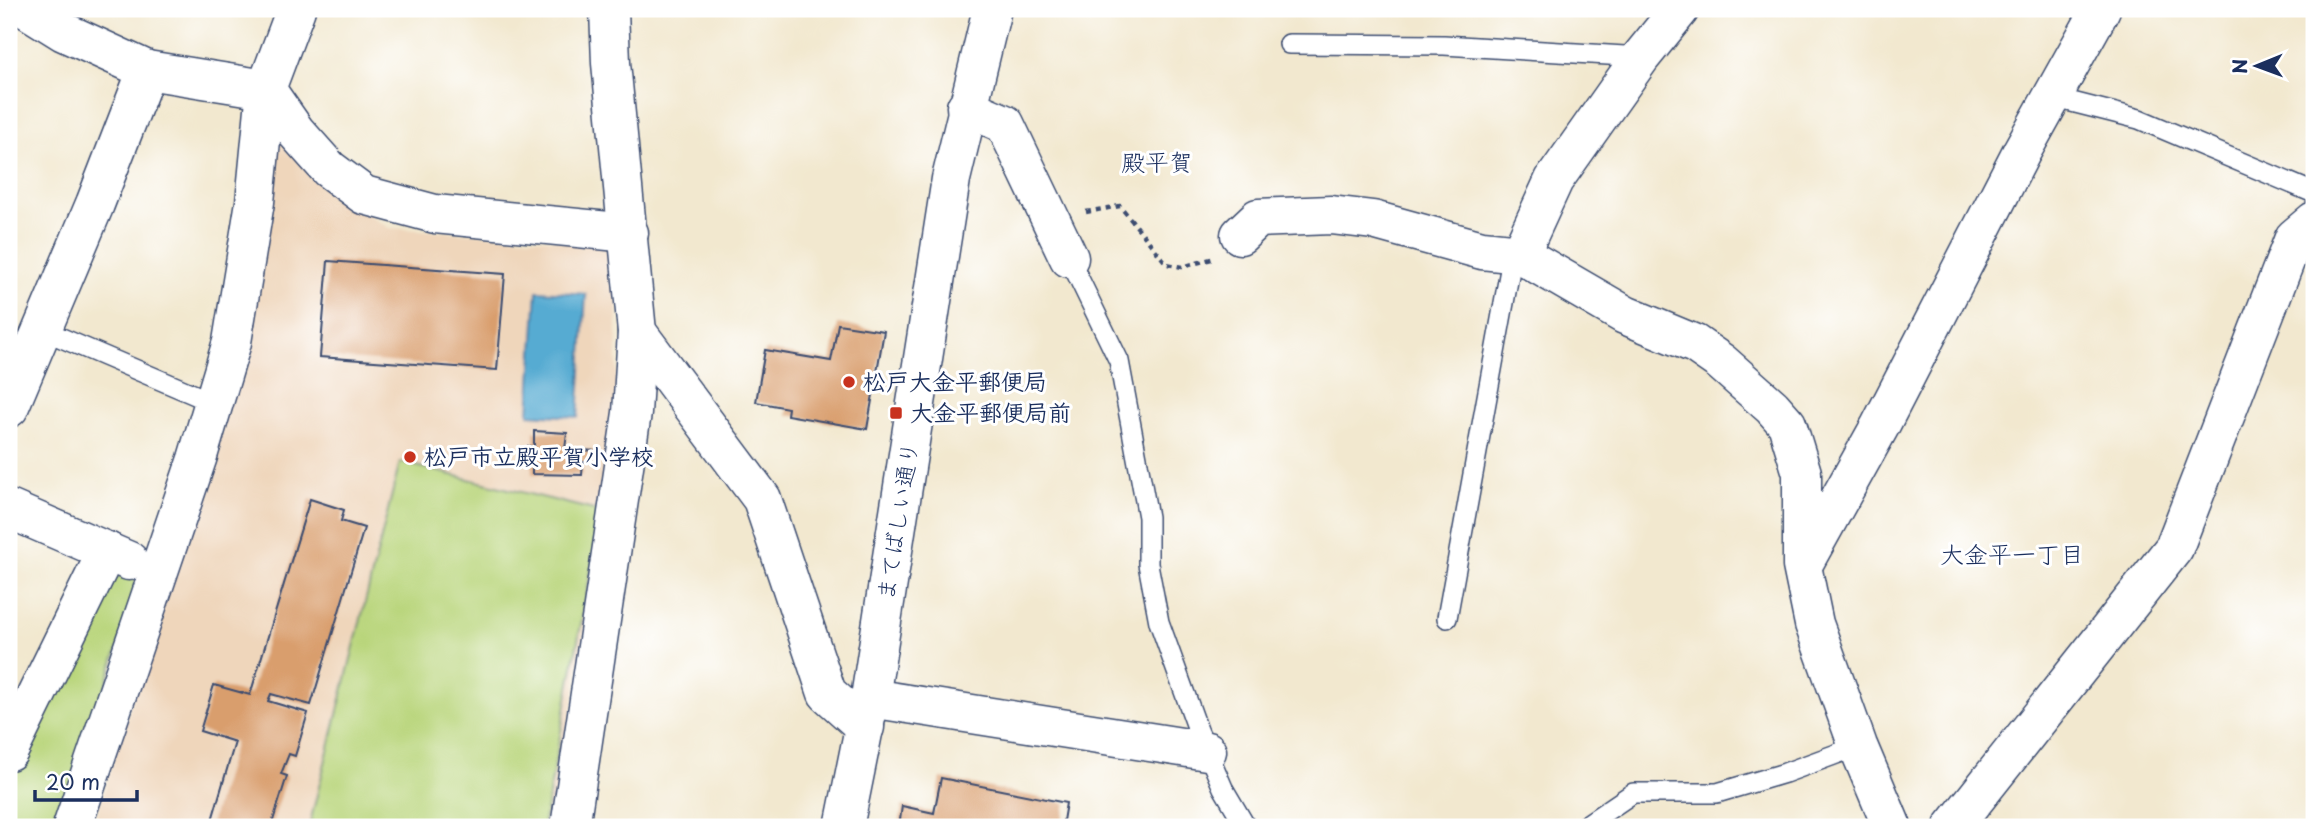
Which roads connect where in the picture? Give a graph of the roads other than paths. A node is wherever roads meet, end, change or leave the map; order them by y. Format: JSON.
{"nodes":[{"id":1,"x":27,"y":9,"type":"edge"},
{"id":2,"x":296,"y":9,"type":"edge"},
{"id":3,"x":610,"y":9,"type":"edge"},
{"id":4,"x":992,"y":9,"type":"edge"},
{"id":5,"x":1680,"y":9,"type":"edge"},
{"id":6,"x":2101,"y":9,"type":"edge"},
{"id":7,"x":1289,"y":44,"type":"dead end"},
{"id":8,"x":1641,"y":57,"type":"junction"},
{"id":9,"x":147,"y":70,"type":"junction"},
{"id":10,"x":267,"y":89,"type":"junction"},
{"id":11,"x":2052,"y":97,"type":"junction"},
{"id":12,"x":966,"y":107,"type":"junction"},
{"id":13,"x":2314,"y":193,"type":"edge"},
{"id":14,"x":2314,"y":221,"type":"edge"},
{"id":15,"x":629,"y":233,"type":"junction"},
{"id":16,"x":1240,"y":235,"type":"road end"},
{"id":17,"x":1517,"y":254,"type":"junction"},
{"id":18,"x":1069,"y":258,"type":"joint"},
{"id":19,"x":43,"y":330,"type":"junction"},
{"id":20,"x":637,"y":332,"type":"junction"},
{"id":21,"x":214,"y":403,"type":"junction"},
{"id":22,"x":9,"y":408,"type":"edge"},
{"id":23,"x":9,"y":509,"type":"edge"},
{"id":24,"x":107,"y":551,"type":"junction"},
{"id":25,"x":1802,"y":566,"type":"junction"},
{"id":26,"x":156,"y":575,"type":"junction"},
{"id":27,"x":1447,"y":618,"type":"dead end"},
{"id":28,"x":868,"y":712,"type":"junction"},
{"id":29,"x":1857,"y":746,"type":"junction"},
{"id":30,"x":9,"y":751,"type":"edge"},
{"id":31,"x":1207,"y":751,"type":"junction"},
{"id":32,"x":72,"y":827,"type":"edge"},
{"id":33,"x":570,"y":827,"type":"edge"},
{"id":34,"x":844,"y":827,"type":"edge"},
{"id":35,"x":1246,"y":827,"type":"edge"},
{"id":36,"x":1583,"y":827,"type":"edge"},
{"id":37,"x":1892,"y":827,"type":"edge"},
{"id":38,"x":1954,"y":827,"type":"edge"}],
"edges":[{"from":1,"to":9,"type":"street"},
{"from":2,"to":10,"type":"street"},
{"from":3,"to":15,"type":"street"},
{"from":4,"to":12,"type":"street","name":"まてばしい通り"},
{"from":5,"to":8,"type":"street"},
{"from":6,"to":11,"type":"street"},
{"from":7,"to":8,"type":"lane"},
{"from":8,"to":17,"type":"street"},
{"from":9,"to":10,"type":"street"},
{"from":9,"to":19,"type":"street"},
{"from":10,"to":15,"type":"street"},
{"from":10,"to":21,"type":"street"},
{"from":11,"to":13,"type":"lane"},
{"from":11,"to":25,"type":"street"},
{"from":12,"to":18,"type":"street"},
{"from":12,"to":28,"type":"street","name":"まてばしい通り"},
{"from":14,"to":38,"type":"street"},
{"from":15,"to":20,"type":"street"},
{"from":16,"to":17,"type":"street"},
{"from":17,"to":25,"type":"street"},
{"from":17,"to":27,"type":"lane"},
{"from":18,"to":31,"type":"lane"},
{"from":19,"to":21,"type":"lane"},
{"from":19,"to":22,"type":"street"},
{"from":20,"to":28,"type":"street"},
{"from":20,"to":33,"type":"street"},
{"from":21,"to":26,"type":"street"},
{"from":23,"to":24,"type":"street"},
{"from":24,"to":26,"type":"street"},
{"from":24,"to":30,"type":"street"},
{"from":25,"to":29,"type":"street"},
{"from":26,"to":32,"type":"street"},
{"from":28,"to":31,"type":"street"},
{"from":28,"to":34,"type":"street","name":"まてばしい通り"},
{"from":29,"to":36,"type":"lane"},
{"from":29,"to":37,"type":"street"},
{"from":31,"to":35,"type":"lane"}]}
